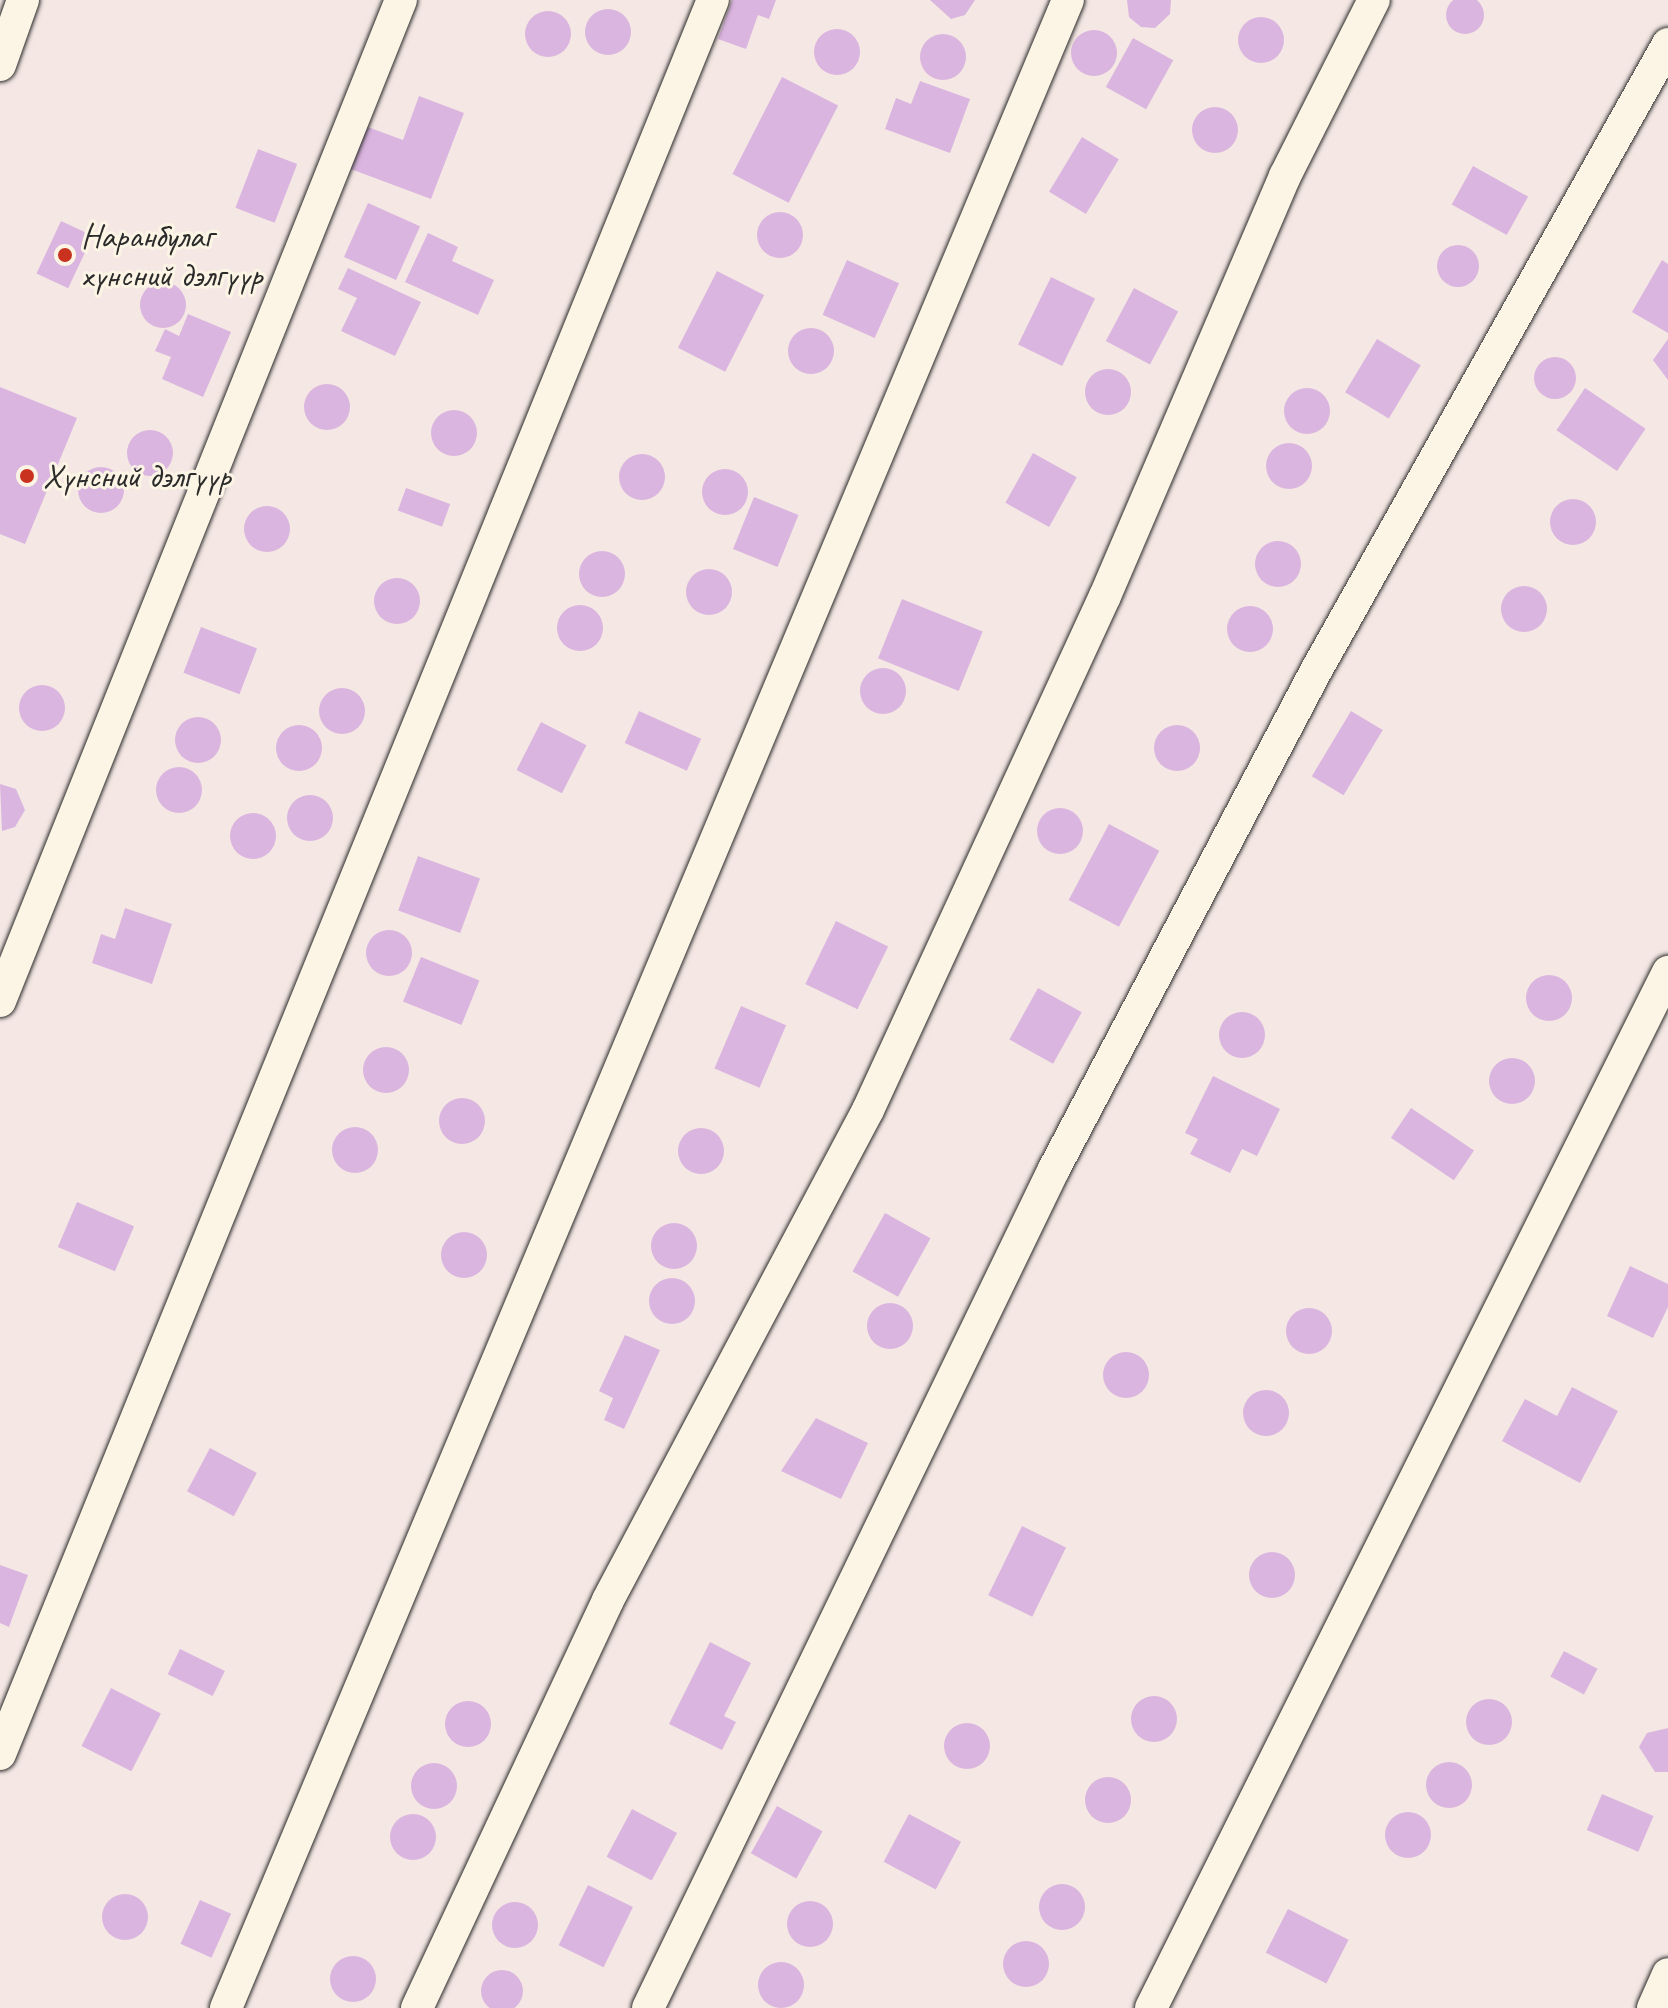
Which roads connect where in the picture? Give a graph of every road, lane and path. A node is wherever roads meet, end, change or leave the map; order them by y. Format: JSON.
{"nodes":[{"id":1,"x":23,"y":0,"type":"edge"},
{"id":2,"x":401,"y":0,"type":"edge"},
{"id":3,"x":713,"y":0,"type":"edge"},
{"id":4,"x":1068,"y":0,"type":"edge"},
{"id":5,"x":1374,"y":0,"type":"edge"},
{"id":6,"x":1668,"y":44,"type":"edge"},
{"id":7,"x":0,"y":65,"type":"edge"},
{"id":8,"x":1668,"y":972,"type":"edge"},
{"id":9,"x":0,"y":1001,"type":"edge"},
{"id":10,"x":0,"y":1754,"type":"edge"},
{"id":11,"x":1668,"y":1974,"type":"edge"},
{"id":12,"x":226,"y":2008,"type":"edge"},
{"id":13,"x":417,"y":2008,"type":"edge"},
{"id":14,"x":648,"y":2008,"type":"edge"},
{"id":15,"x":1151,"y":2008,"type":"edge"},
{"id":16,"x":1653,"y":2008,"type":"edge"}],
"edges":[{"from":1,"to":7,"type":"street"},
{"from":2,"to":9,"type":"street"},
{"from":3,"to":10,"type":"street"},
{"from":4,"to":12,"type":"street"},
{"from":5,"to":13,"type":"street"},
{"from":6,"to":14,"type":"street"},
{"from":8,"to":15,"type":"street"},
{"from":11,"to":16,"type":"street"}]}
